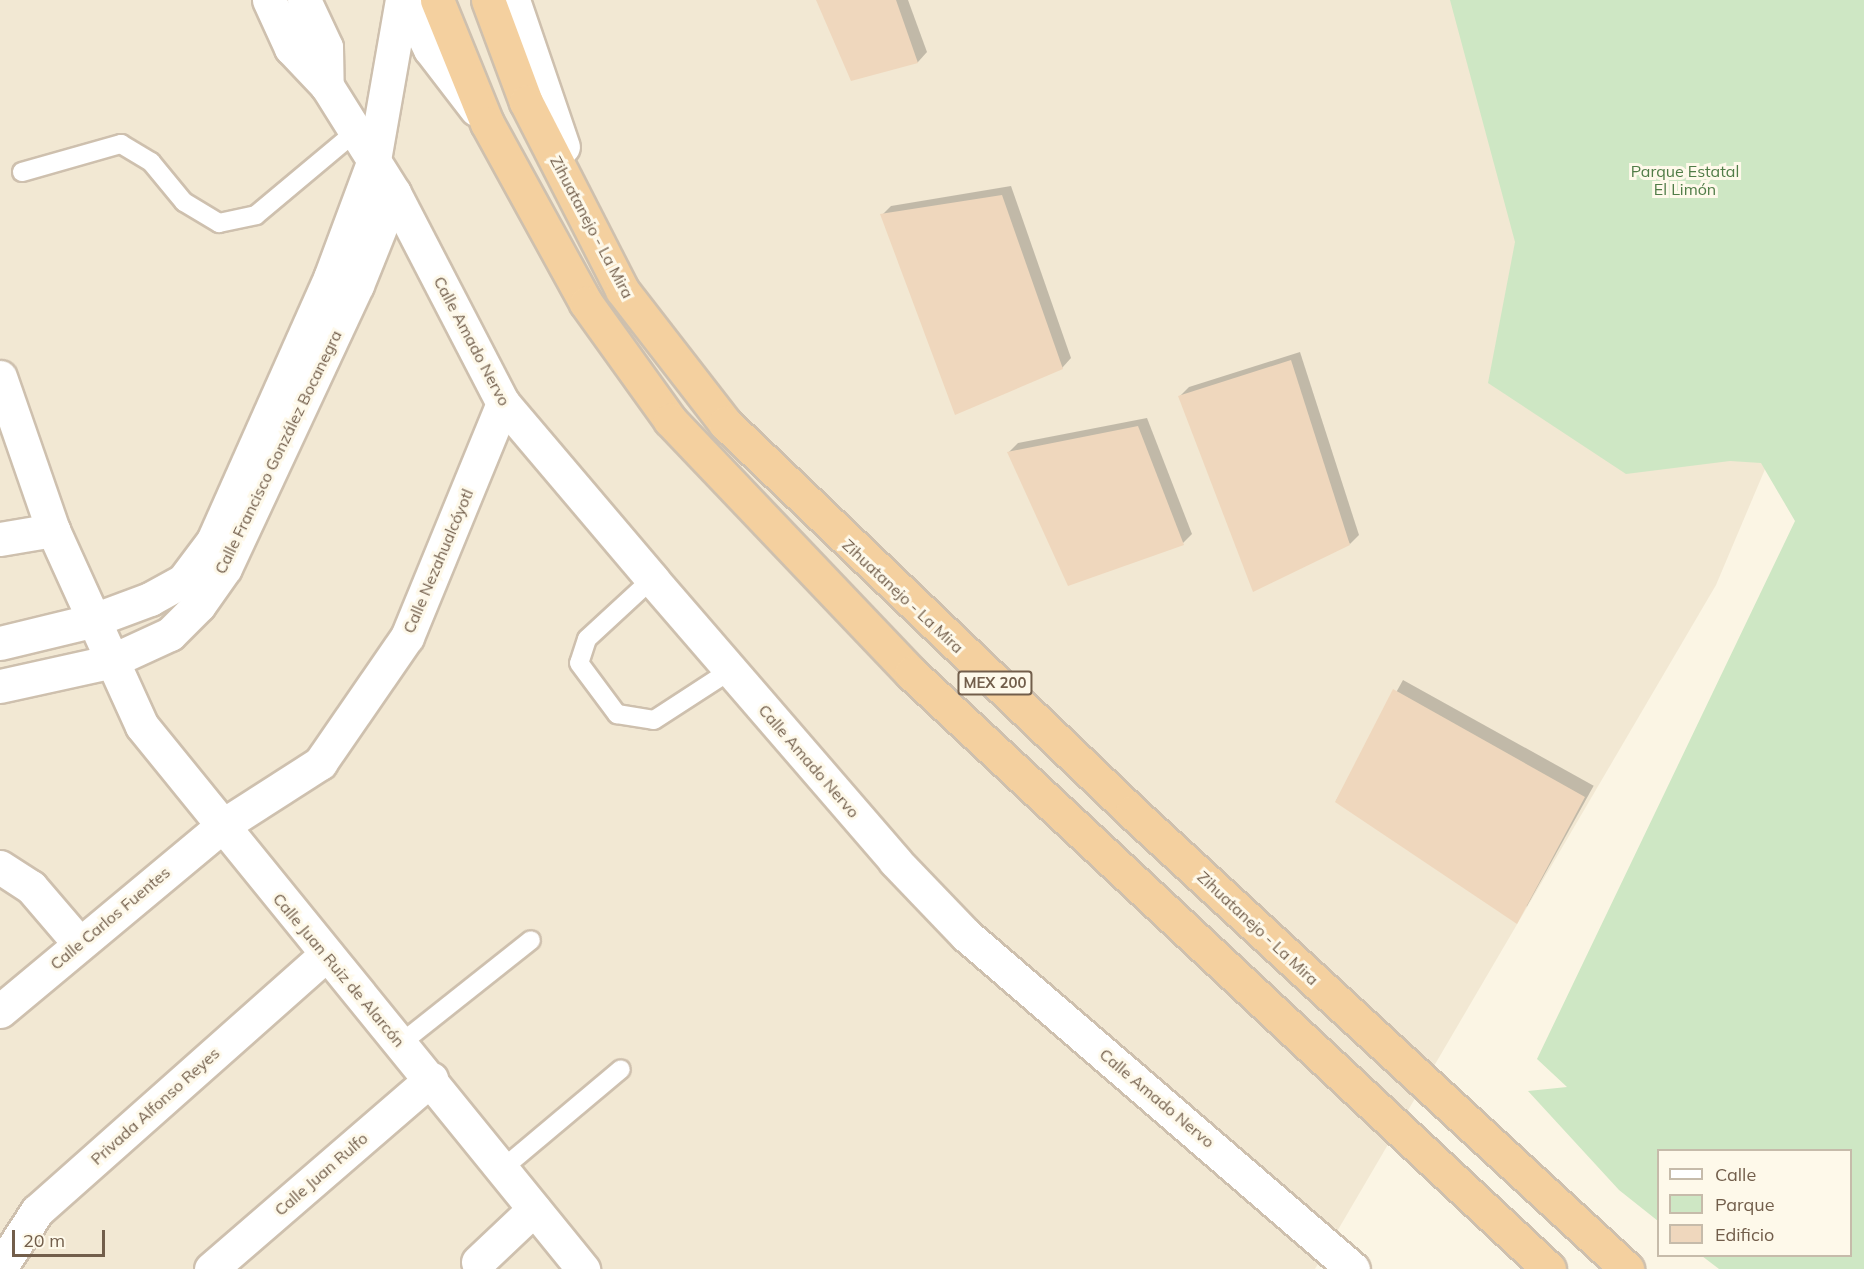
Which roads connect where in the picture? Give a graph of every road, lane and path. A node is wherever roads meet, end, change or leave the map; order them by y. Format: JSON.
{"nodes":[{"id":1,"x":268,"y":0,"type":"edge"},
{"id":2,"x":304,"y":0,"type":"edge"},
{"id":3,"x":404,"y":0,"type":"edge"},
{"id":4,"x":437,"y":0,"type":"edge"},
{"id":5,"x":488,"y":0,"type":"edge"},
{"id":6,"x":513,"y":0,"type":"edge"},
{"id":7,"x":327,"y":86,"type":"junction"},
{"id":8,"x":487,"y":123,"type":"junction"},
{"id":9,"x":354,"y":133,"type":"junction"},
{"id":10,"x":374,"y":160,"type":"junction"},
{"id":11,"x":22,"y":172,"type":"dead end"},
{"id":12,"x":394,"y":193,"type":"junction"},
{"id":13,"x":622,"y":290,"type":"junction"},
{"id":14,"x":0,"y":377,"type":"edge"},
{"id":15,"x":503,"y":403,"type":"junction"},
{"id":16,"x":53,"y":530,"type":"junction"},
{"id":17,"x":0,"y":539,"type":"edge"},
{"id":18,"x":652,"y":579,"type":"junction"},
{"id":19,"x":91,"y":621,"type":"junction"},
{"id":20,"x":0,"y":643,"type":"edge"},
{"id":21,"x":109,"y":662,"type":"junction"},
{"id":22,"x":731,"y":670,"type":"junction"},
{"id":23,"x":0,"y":686,"type":"edge"},
{"id":24,"x":222,"y":826,"type":"junction"},
{"id":25,"x":0,"y":867,"type":"edge"},
{"id":26,"x":531,"y":940,"type":"dead end"},
{"id":27,"x":79,"y":942,"type":"junction"},
{"id":28,"x":324,"y":956,"type":"junction"},
{"id":29,"x":0,"y":1011,"type":"edge"},
{"id":30,"x":400,"y":1044,"type":"junction"},
{"id":31,"x":621,"y":1069,"type":"dead end"},
{"id":32,"x":431,"y":1079,"type":"junction"},
{"id":33,"x":502,"y":1169,"type":"junction"},
{"id":34,"x":534,"y":1209,"type":"junction"},
{"id":35,"x":478,"y":1263,"type":"dead end"},
{"id":36,"x":0,"y":1268,"type":"edge"},
{"id":37,"x":211,"y":1269,"type":"edge"},
{"id":38,"x":583,"y":1269,"type":"edge"},
{"id":39,"x":1353,"y":1269,"type":"edge"},
{"id":40,"x":1549,"y":1269,"type":"edge"},
{"id":41,"x":1628,"y":1269,"type":"edge"}],
"edges":[{"from":1,"to":7,"type":"street"},
{"from":2,"to":7,"type":"street"},
{"from":3,"to":8,"type":"street"},
{"from":3,"to":10,"type":"street","name":"Calle Francisco González Bocanegra"},
{"from":4,"to":8,"type":"highway","number":"MEX 200"},
{"from":5,"to":13,"type":"highway","name":"Zihuatanejo - La Mira","number":"MEX 200"},
{"from":6,"to":13,"type":"street"},
{"from":7,"to":9,"type":"street","name":"Calle Amado Nervo"},
{"from":8,"to":40,"type":"highway","number":"MEX 200"},
{"from":9,"to":10,"type":"street","name":"Calle Amado Nervo"},
{"from":9,"to":11,"type":"lane"},
{"from":10,"to":12,"type":"street","name":"Calle Amado Nervo"},
{"from":10,"to":19,"type":"street","name":"Calle Francisco González Bocanegra"},
{"from":12,"to":15,"type":"street","name":"Calle Amado Nervo"},
{"from":12,"to":21,"type":"street","name":"Calle Francisco González Bocanegra"},
{"from":13,"to":41,"type":"highway","name":"Zihuatanejo - La Mira","number":"MEX 200"},
{"from":14,"to":16,"type":"street","name":"Calle Juan Ruiz de Alarcón"},
{"from":15,"to":18,"type":"street","name":"Calle Amado Nervo"},
{"from":15,"to":24,"type":"street","name":"Calle Nezahualcóyotl"},
{"from":16,"to":17,"type":"street"},
{"from":16,"to":19,"type":"street","name":"Calle Juan Ruiz de Alarcón"},
{"from":18,"to":22,"type":"street","name":"Calle Amado Nervo"},
{"from":18,"to":22,"type":"lane"},
{"from":19,"to":20,"type":"street","name":"Calle Francisco González Bocanegra"},
{"from":19,"to":21,"type":"street","name":"Calle Juan Ruiz de Alarcón"},
{"from":21,"to":23,"type":"street","name":"Calle Francisco González Bocanegra"},
{"from":21,"to":24,"type":"street","name":"Calle Juan Ruiz de Alarcón"},
{"from":22,"to":39,"type":"street","name":"Calle Amado Nervo"},
{"from":24,"to":27,"type":"street","name":"Calle Carlos Fuentes"},
{"from":24,"to":28,"type":"street","name":"Calle Juan Ruiz de Alarcón"},
{"from":25,"to":27,"type":"street"},
{"from":26,"to":30,"type":"lane"},
{"from":27,"to":29,"type":"street","name":"Calle Carlos Fuentes"},
{"from":28,"to":30,"type":"street","name":"Calle Juan Ruiz de Alarcón"},
{"from":28,"to":36,"type":"street","name":"Privada Alfonso Reyes"},
{"from":30,"to":32,"type":"street","name":"Calle Juan Ruiz de Alarcón"},
{"from":31,"to":33,"type":"lane"},
{"from":32,"to":33,"type":"street","name":"Calle Juan Ruiz de Alarcón"},
{"from":32,"to":37,"type":"street","name":"Calle Juan Rulfo"},
{"from":33,"to":34,"type":"street","name":"Calle Juan Ruiz de Alarcón"},
{"from":34,"to":35,"type":"street"},
{"from":34,"to":38,"type":"street","name":"Calle Juan Ruiz de Alarcón"}]}
